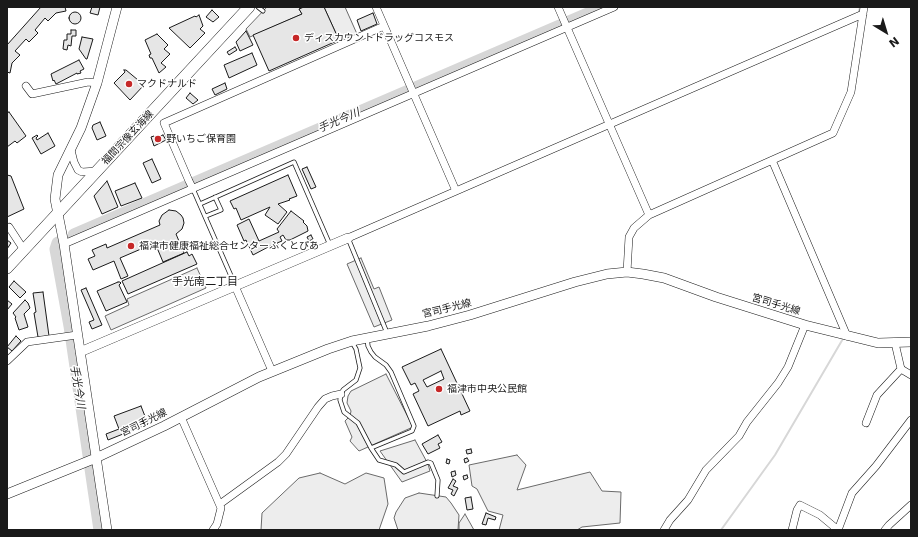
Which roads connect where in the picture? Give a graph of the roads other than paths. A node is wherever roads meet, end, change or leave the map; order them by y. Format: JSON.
{"nodes":[{"id":1,"x":117,"y":7,"type":"edge"},
{"id":2,"x":258,"y":7,"type":"edge"},
{"id":3,"x":376,"y":7,"type":"edge"},
{"id":4,"x":558,"y":7,"type":"edge"},
{"id":5,"x":614,"y":7,"type":"edge"},
{"id":6,"x":246,"y":8,"type":"edge"},
{"id":7,"x":263,"y":11,"type":"dead end"},
{"id":8,"x":863,"y":11,"type":"edge"},
{"id":9,"x":566,"y":25,"type":"junction"},
{"id":10,"x":384,"y":26,"type":"junction"},
{"id":11,"x":97,"y":83,"type":"junction"},
{"id":12,"x":26,"y":86,"type":"dead end"},
{"id":13,"x":412,"y":91,"type":"junction"},
{"id":14,"x":609,"y":124,"type":"junction"},
{"id":15,"x":70,"y":150,"type":"junction"},
{"id":16,"x":772,"y":160,"type":"junction"},
{"id":17,"x":97,"y":171,"type":"junction"},
{"id":18,"x":192,"y":186,"type":"junction"},
{"id":19,"x":456,"y":191,"type":"junction"},
{"id":20,"x":215,"y":197,"type":"junction"},
{"id":21,"x":200,"y":204,"type":"junction"},
{"id":22,"x":58,"y":213,"type":"junction"},
{"id":23,"x":649,"y":214,"type":"junction"},
{"id":24,"x":206,"y":216,"type":"junction"},
{"id":25,"x":7,"y":228,"type":"edge"},
{"id":26,"x":348,"y":238,"type":"junction"},
{"id":27,"x":64,"y":244,"type":"junction"},
{"id":28,"x":330,"y":245,"type":"junction"},
{"id":29,"x":24,"y":250,"type":"junction"},
{"id":30,"x":7,"y":268,"type":"edge"},
{"id":31,"x":627,"y":272,"type":"junction"},
{"id":32,"x":235,"y":286,"type":"junction"},
{"id":33,"x":805,"y":325,"type":"junction"},
{"id":34,"x":387,"y":333,"type":"junction"},
{"id":35,"x":77,"y":335,"type":"junction"},
{"id":36,"x":847,"y":336,"type":"junction"},
{"id":37,"x":367,"y":337,"type":"junction"},
{"id":38,"x":352,"y":341,"type":"junction"},
{"id":39,"x":911,"y":342,"type":"edge"},
{"id":40,"x":894,"y":343,"type":"junction"},
{"id":41,"x":80,"y":352,"type":"junction"},
{"id":42,"x":7,"y":361,"type":"edge"},
{"id":43,"x":901,"y":369,"type":"junction"},
{"id":44,"x":272,"y":372,"type":"junction"},
{"id":45,"x":911,"y":375,"type":"edge"},
{"id":46,"x":341,"y":394,"type":"junction"},
{"id":47,"x":181,"y":417,"type":"junction"},
{"id":48,"x":911,"y":420,"type":"edge"},
{"id":49,"x":866,"y":423,"type":"dead end"},
{"id":50,"x":371,"y":448,"type":"junction"},
{"id":51,"x":96,"y":458,"type":"junction"},
{"id":52,"x":7,"y":494,"type":"edge"},
{"id":53,"x":437,"y":496,"type":"dead end"},
{"id":54,"x":220,"y":504,"type":"junction"},
{"id":55,"x":911,"y":505,"type":"edge"},
{"id":56,"x":107,"y":530,"type":"edge"},
{"id":57,"x":213,"y":530,"type":"edge"},
{"id":58,"x":664,"y":530,"type":"edge"},
{"id":59,"x":792,"y":530,"type":"edge"},
{"id":60,"x":838,"y":530,"type":"edge"},
{"id":61,"x":885,"y":530,"type":"edge"}],
"edges":[{"from":1,"to":11,"type":"main road"},
{"from":2,"to":7,"type":"lane"},
{"from":3,"to":10,"type":"street"},
{"from":4,"to":9,"type":"street"},
{"from":5,"to":9,"type":"street"},
{"from":6,"to":17,"type":"main road","name":"福間宗像玄海線"},
{"from":8,"to":14,"type":"street"},
{"from":8,"to":16,"type":"street"},
{"from":9,"to":13,"type":"street"},
{"from":9,"to":14,"type":"street"},
{"from":10,"to":13,"type":"street"},
{"from":10,"to":18,"type":"street"},
{"from":11,"to":12,"type":"street"},
{"from":11,"to":15,"type":"main road"},
{"from":13,"to":18,"type":"street"},
{"from":13,"to":19,"type":"street"},
{"from":14,"to":19,"type":"street"},
{"from":14,"to":23,"type":"street"},
{"from":15,"to":17,"type":"street"},
{"from":15,"to":22,"type":"main road"},
{"from":16,"to":23,"type":"street"},
{"from":16,"to":36,"type":"street"},
{"from":17,"to":22,"type":"main road","name":"福間宗像玄海線"},
{"from":18,"to":21,"type":"lane"},
{"from":18,"to":27,"type":"street"},
{"from":19,"to":26,"type":"street"},
{"from":20,"to":21,"type":"lane"},
{"from":20,"to":24,"type":"lane"},
{"from":20,"to":28,"type":"lane"},
{"from":21,"to":24,"type":"lane"},
{"from":22,"to":27,"type":"main road"},
{"from":22,"to":29,"type":"main road","name":"福間宗像玄海線"},
{"from":23,"to":31,"type":"street"},
{"from":24,"to":32,"type":"lane"},
{"from":25,"to":29,"type":"street"},
{"from":26,"to":28,"type":"main road"},
{"from":26,"to":34,"type":"lane"},
{"from":27,"to":35,"type":"main road"},
{"from":28,"to":32,"type":"main road"},
{"from":29,"to":30,"type":"main road","name":"福間宗像玄海線"},
{"from":31,"to":33,"type":"main road","name":"宮司手光線"},
{"from":31,"to":34,"type":"main road","name":"宮司手光線"},
{"from":32,"to":41,"type":"main road"},
{"from":32,"to":44,"type":"street"},
{"from":33,"to":36,"type":"main road","name":"宮司手光線"},
{"from":33,"to":58,"type":"street"},
{"from":34,"to":37,"type":"main road","name":"宮司手光線"},
{"from":35,"to":41,"type":"main road"},
{"from":35,"to":42,"type":"street"},
{"from":36,"to":40,"type":"main road","name":"宮司手光線"},
{"from":37,"to":38,"type":"main road","name":"宮司手光線"},
{"from":37,"to":50,"type":"lane"},
{"from":38,"to":44,"type":"main road","name":"宮司手光線"},
{"from":38,"to":46,"type":"lane"},
{"from":39,"to":40,"type":"main road","name":"宮司手光線"},
{"from":40,"to":43,"type":"street"},
{"from":41,"to":51,"type":"main road"},
{"from":43,"to":45,"type":"street"},
{"from":43,"to":49,"type":"street"},
{"from":44,"to":47,"type":"main road","name":"宮司手光線"},
{"from":46,"to":50,"type":"lane"},
{"from":46,"to":54,"type":"street"},
{"from":47,"to":51,"type":"main road","name":"宮司手光線"},
{"from":47,"to":54,"type":"street"},
{"from":48,"to":60,"type":"street"},
{"from":50,"to":53,"type":"lane"},
{"from":51,"to":52,"type":"main road","name":"宮司手光線"},
{"from":51,"to":56,"type":"main road"},
{"from":54,"to":57,"type":"street"},
{"from":55,"to":61,"type":"street"},
{"from":59,"to":60,"type":"street"}]}
